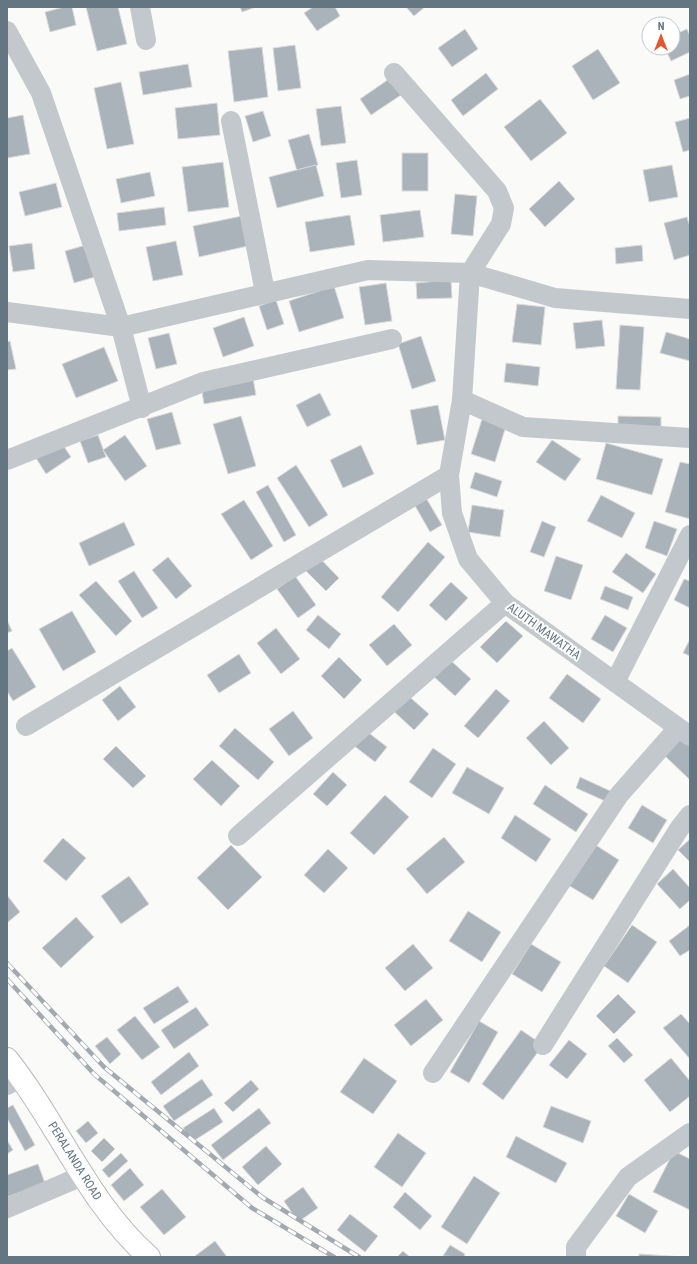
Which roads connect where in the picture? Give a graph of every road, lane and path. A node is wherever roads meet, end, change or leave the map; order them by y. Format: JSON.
{"nodes":[{"id":1,"x":140,"y":7,"type":"edge"},
{"id":2,"x":7,"y":31,"type":"edge"},
{"id":3,"x":146,"y":40,"type":"dead end"},
{"id":4,"x":394,"y":73,"type":"dead end"},
{"id":5,"x":231,"y":121,"type":"dead end"},
{"id":6,"x":470,"y":273,"type":"junction"},
{"id":7,"x":266,"y":292,"type":"junction"},
{"id":8,"x":690,"y":310,"type":"edge"},
{"id":9,"x":7,"y":312,"type":"edge"},
{"id":10,"x":121,"y":327,"type":"junction"},
{"id":11,"x":392,"y":339,"type":"dead end"},
{"id":12,"x":462,"y":400,"type":"junction"},
{"id":13,"x":142,"y":408,"type":"junction"},
{"id":14,"x":690,"y":438,"type":"edge"},
{"id":15,"x":7,"y":460,"type":"edge"},
{"id":16,"x":449,"y":475,"type":"junction"},
{"id":17,"x":690,"y":535,"type":"edge"},
{"id":18,"x":505,"y":604,"type":"junction"},
{"id":19,"x":615,"y":682,"type":"junction"},
{"id":20,"x":26,"y":726,"type":"dead end"},
{"id":21,"x":684,"y":732,"type":"edge"},
{"id":22,"x":690,"y":815,"type":"edge"},
{"id":23,"x":238,"y":836,"type":"dead end"},
{"id":24,"x":543,"y":1044,"type":"dead end"},
{"id":25,"x":7,"y":1059,"type":"edge"},
{"id":26,"x":433,"y":1073,"type":"dead end"},
{"id":27,"x":14,"y":1081,"type":"edge"},
{"id":28,"x":690,"y":1133,"type":"edge"},
{"id":29,"x":82,"y":1176,"type":"junction"},
{"id":30,"x":7,"y":1208,"type":"edge"},
{"id":31,"x":149,"y":1257,"type":"edge"},
{"id":32,"x":576,"y":1257,"type":"edge"}],
"edges":[{"from":1,"to":3,"type":"street"},
{"from":2,"to":10,"type":"street"},
{"from":4,"to":6,"type":"street"},
{"from":5,"to":7,"type":"street"},
{"from":6,"to":7,"type":"street"},
{"from":6,"to":8,"type":"street"},
{"from":6,"to":12,"type":"street","name":"ALUTH MAWATHA"},
{"from":7,"to":10,"type":"street"},
{"from":9,"to":10,"type":"street"},
{"from":10,"to":13,"type":"street"},
{"from":11,"to":13,"type":"street"},
{"from":12,"to":14,"type":"street"},
{"from":12,"to":16,"type":"street","name":"ALUTH MAWATHA"},
{"from":13,"to":15,"type":"street"},
{"from":16,"to":18,"type":"street","name":"ALUTH MAWATHA"},
{"from":16,"to":20,"type":"street"},
{"from":17,"to":19,"type":"street"},
{"from":18,"to":19,"type":"street","name":"ALUTH MAWATHA"},
{"from":18,"to":23,"type":"street"},
{"from":19,"to":21,"type":"street","name":"ALUTH MAWATHA"},
{"from":21,"to":26,"type":"street"},
{"from":22,"to":24,"type":"street"},
{"from":25,"to":27,"type":"main road","name":"PERALANDA ROAD"},
{"from":27,"to":29,"type":"main road","name":"PERALANDA ROAD"},
{"from":28,"to":32,"type":"street"},
{"from":29,"to":30,"type":"street"},
{"from":29,"to":31,"type":"main road","name":"PERALANDA ROAD"}]}
